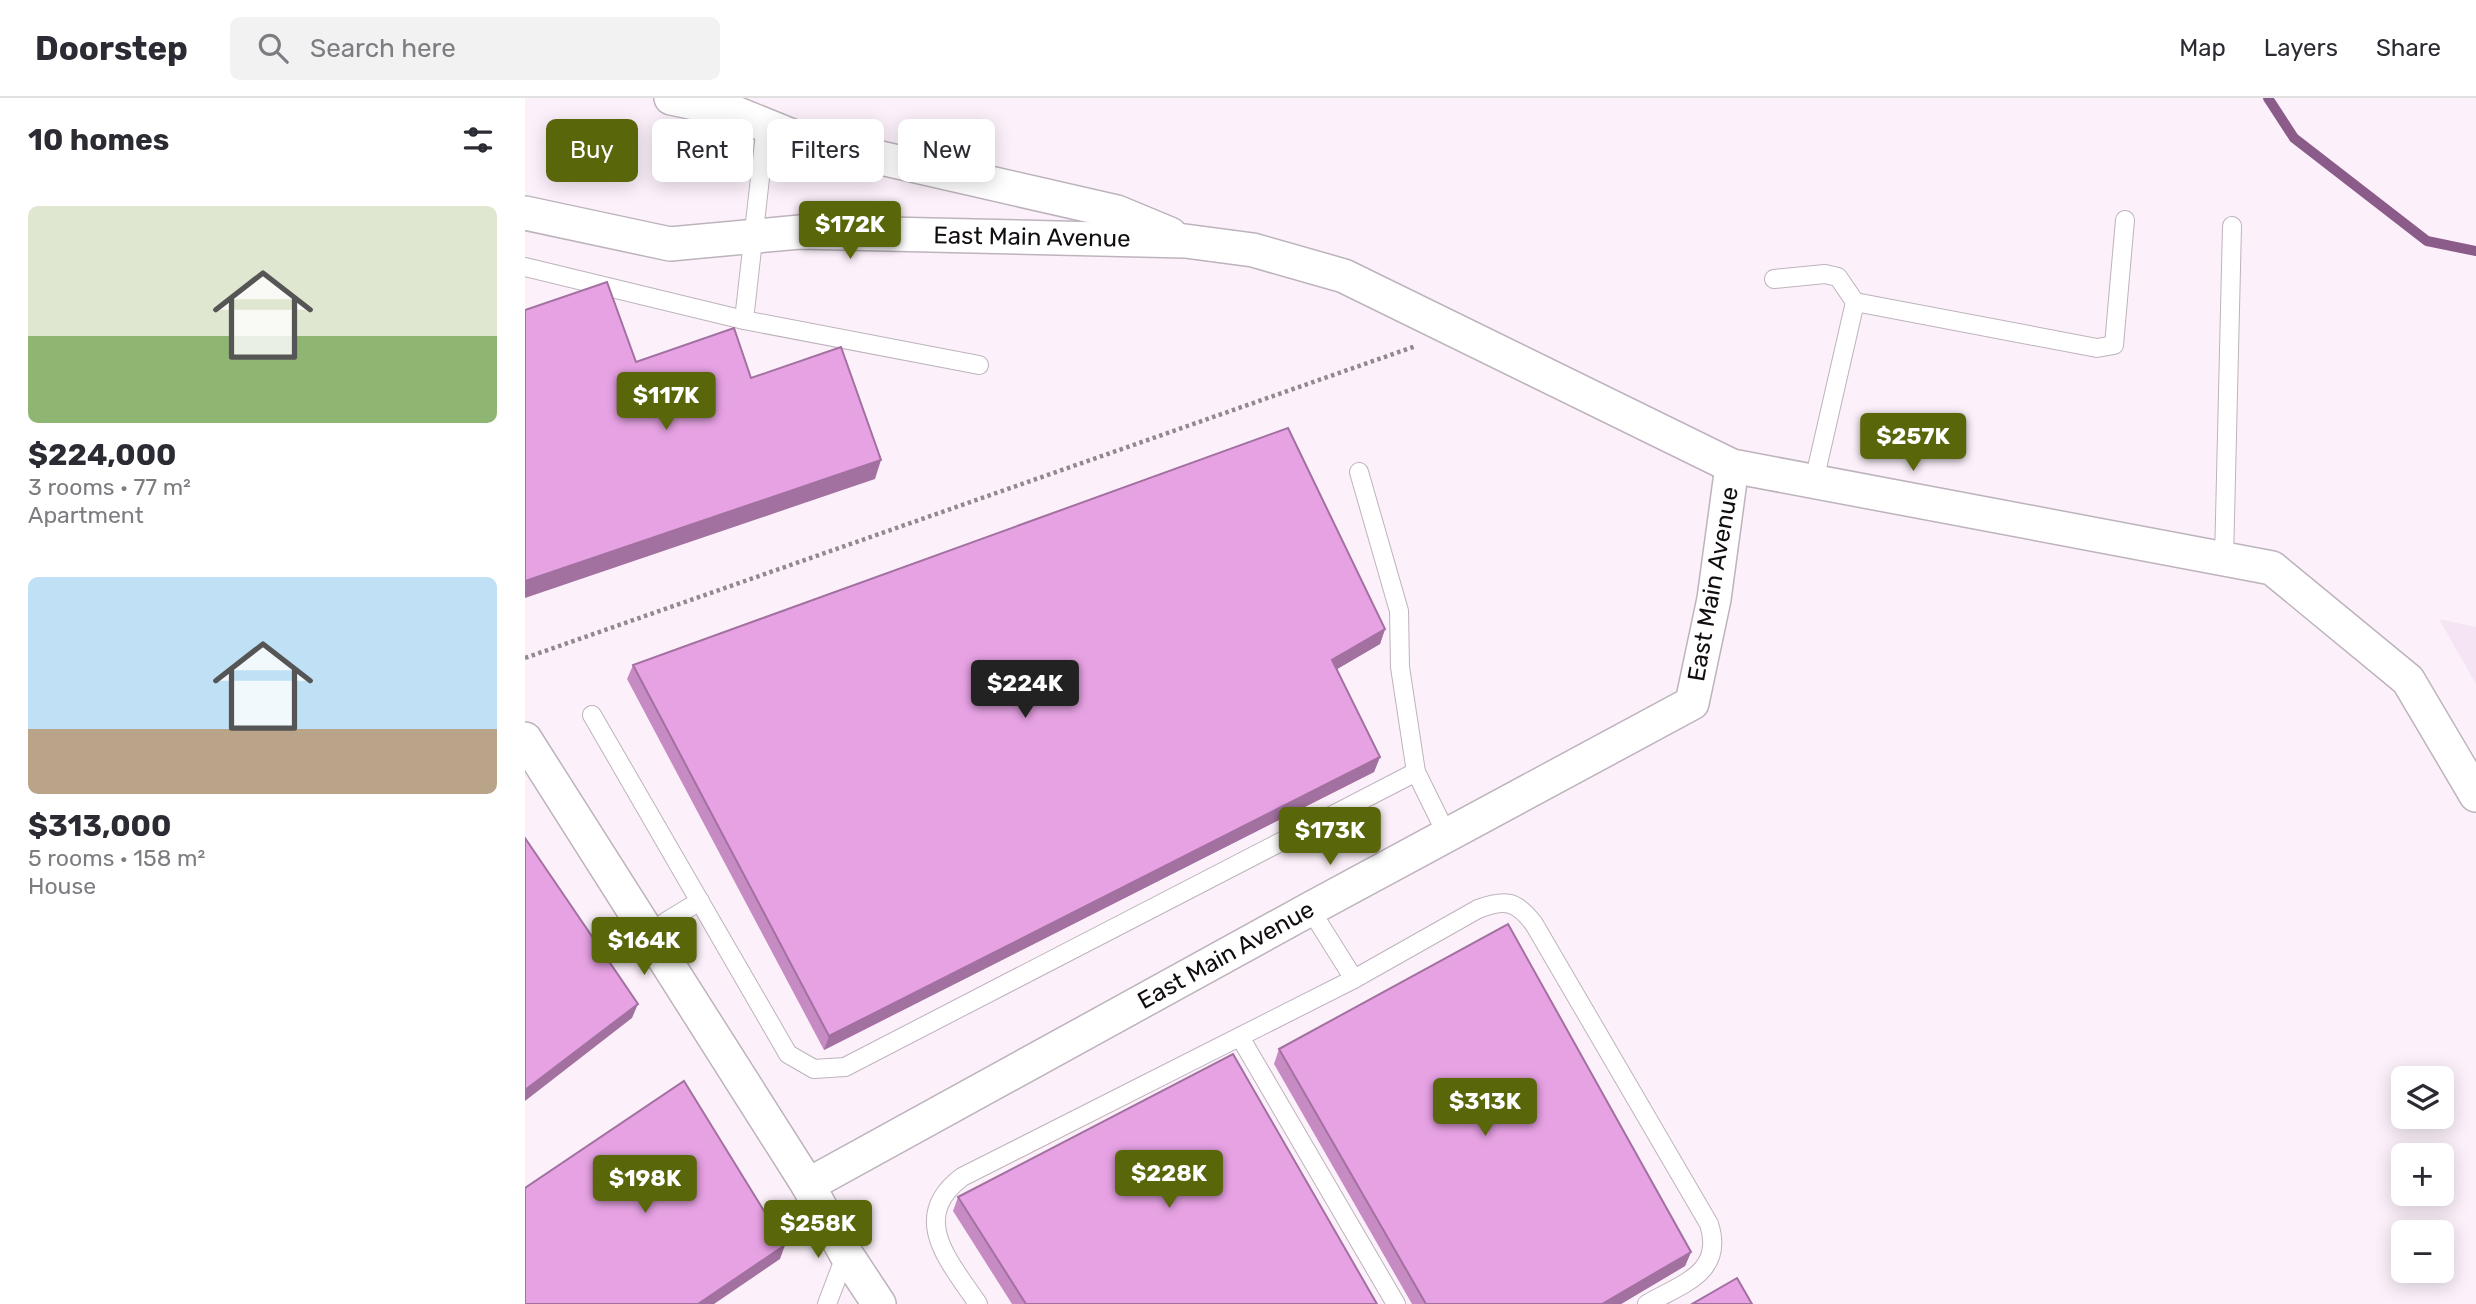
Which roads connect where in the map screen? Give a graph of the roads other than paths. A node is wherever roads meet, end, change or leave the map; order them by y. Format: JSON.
{"nodes":[{"id":1,"x":671,"y":98,"type":"edge"},
{"id":2,"x":766,"y":125,"type":"junction"},
{"id":3,"x":525,"y":213,"type":"edge"},
{"id":4,"x":2125,"y":220,"type":"dead end"},
{"id":5,"x":2232,"y":226,"type":"dead end"},
{"id":6,"x":754,"y":235,"type":"junction"},
{"id":7,"x":1185,"y":241,"type":"junction"},
{"id":8,"x":525,"y":267,"type":"edge"},
{"id":9,"x":1774,"y":279,"type":"dead end"},
{"id":10,"x":1854,"y":302,"type":"junction"},
{"id":11,"x":744,"y":320,"type":"junction"},
{"id":12,"x":979,"y":365,"type":"dead end"},
{"id":13,"x":1732,"y":466,"type":"junction"},
{"id":14,"x":1359,"y":472,"type":"dead end"},
{"id":15,"x":1814,"y":481,"type":"junction"},
{"id":16,"x":2224,"y":560,"type":"junction"},
{"id":17,"x":592,"y":715,"type":"dead end"},
{"id":18,"x":525,"y":739,"type":"edge"},
{"id":19,"x":1416,"y":772,"type":"junction"},
{"id":20,"x":2476,"y":795,"type":"edge"},
{"id":21,"x":1447,"y":835,"type":"junction"},
{"id":22,"x":699,"y":901,"type":"junction"},
{"id":23,"x":1310,"y":908,"type":"junction"},
{"id":24,"x":650,"y":935,"type":"junction"},
{"id":25,"x":1354,"y":979,"type":"junction"},
{"id":26,"x":1240,"y":1037,"type":"junction"},
{"id":27,"x":808,"y":1185,"type":"junction"},
{"id":28,"x":846,"y":1254,"type":"junction"},
{"id":29,"x":827,"y":1304,"type":"edge"},
{"id":30,"x":879,"y":1304,"type":"edge"},
{"id":31,"x":978,"y":1304,"type":"edge"},
{"id":32,"x":1396,"y":1304,"type":"edge"},
{"id":33,"x":1647,"y":1304,"type":"edge"}],
"edges":[{"from":1,"to":2,"type":"street","name":"East Main Avenue"},
{"from":2,"to":6,"type":"lane"},
{"from":2,"to":7,"type":"street","name":"East Main Avenue"},
{"from":3,"to":6,"type":"street","name":"East Main Avenue"},
{"from":4,"to":10,"type":"lane"},
{"from":5,"to":16,"type":"lane"},
{"from":6,"to":7,"type":"street","name":"East Main Avenue"},
{"from":6,"to":11,"type":"lane"},
{"from":7,"to":13,"type":"street","name":"East Main Avenue"},
{"from":8,"to":11,"type":"lane"},
{"from":9,"to":10,"type":"lane"},
{"from":10,"to":15,"type":"lane"},
{"from":11,"to":12,"type":"lane"},
{"from":13,"to":15,"type":"street","name":"East Main Avenue"},
{"from":13,"to":21,"type":"street","name":"East Main Avenue"},
{"from":14,"to":19,"type":"lane"},
{"from":15,"to":16,"type":"street","name":"East Main Avenue"},
{"from":16,"to":20,"type":"street","name":"East Main Avenue"},
{"from":17,"to":22,"type":"lane"},
{"from":18,"to":24,"type":"street"},
{"from":19,"to":21,"type":"lane"},
{"from":19,"to":22,"type":"lane"},
{"from":21,"to":23,"type":"street","name":"East Main Avenue"},
{"from":22,"to":24,"type":"lane"},
{"from":23,"to":25,"type":"lane"},
{"from":23,"to":27,"type":"street","name":"East Main Avenue"},
{"from":24,"to":27,"type":"street"},
{"from":25,"to":26,"type":"lane"},
{"from":25,"to":33,"type":"lane"},
{"from":26,"to":31,"type":"lane"},
{"from":26,"to":32,"type":"lane"},
{"from":27,"to":28,"type":"street"},
{"from":28,"to":29,"type":"lane"},
{"from":28,"to":30,"type":"street"}]}
